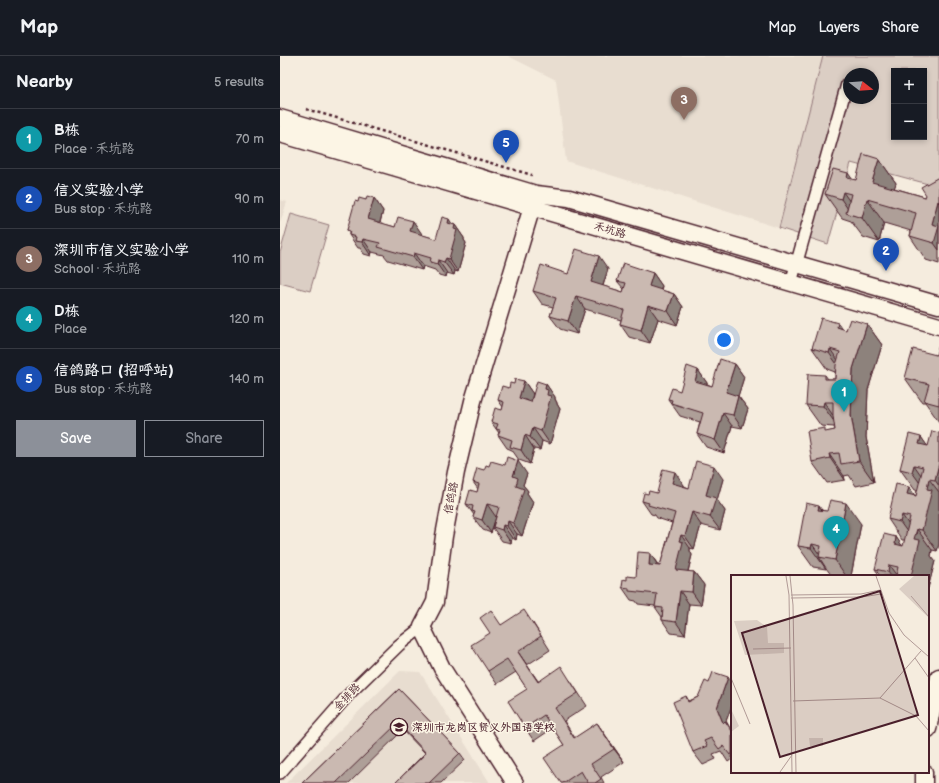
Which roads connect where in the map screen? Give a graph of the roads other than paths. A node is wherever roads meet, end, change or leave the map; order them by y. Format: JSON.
{"nodes":[{"id":1,"x":843,"y":98,"type":"edge"},
{"id":2,"x":280,"y":118,"type":"edge"},
{"id":3,"x":280,"y":134,"type":"edge"},
{"id":4,"x":534,"y":201,"type":"junction"},
{"id":5,"x":797,"y":263,"type":"junction"},
{"id":6,"x":791,"y":283,"type":"junction"},
{"id":7,"x":939,"y":305,"type":"edge"},
{"id":8,"x":939,"y":326,"type":"edge"},
{"id":9,"x":422,"y":627,"type":"junction"},
{"id":10,"x":939,"y":677,"type":"edge"},
{"id":11,"x":929,"y":724,"type":"edge"},
{"id":12,"x":280,"y":773,"type":"edge"},
{"id":13,"x":515,"y":783,"type":"edge"}],
"edges":[{"from":1,"to":5,"type":"street"},
{"from":2,"to":4,"type":"street","name":"禾坑路"},
{"from":3,"to":4,"type":"street","name":"禾坑路"},
{"from":4,"to":5,"type":"street","name":"禾坑路"},
{"from":4,"to":6,"type":"street","name":"禾坑路"},
{"from":4,"to":9,"type":"street","name":"信鸽路"},
{"from":5,"to":6,"type":"street"},
{"from":5,"to":7,"type":"street","name":"禾坑路"},
{"from":6,"to":8,"type":"street","name":"禾坑路"},
{"from":9,"to":12,"type":"street","name":"金排路"},
{"from":9,"to":13,"type":"street"},
{"from":10,"to":11,"type":"street"}]}
